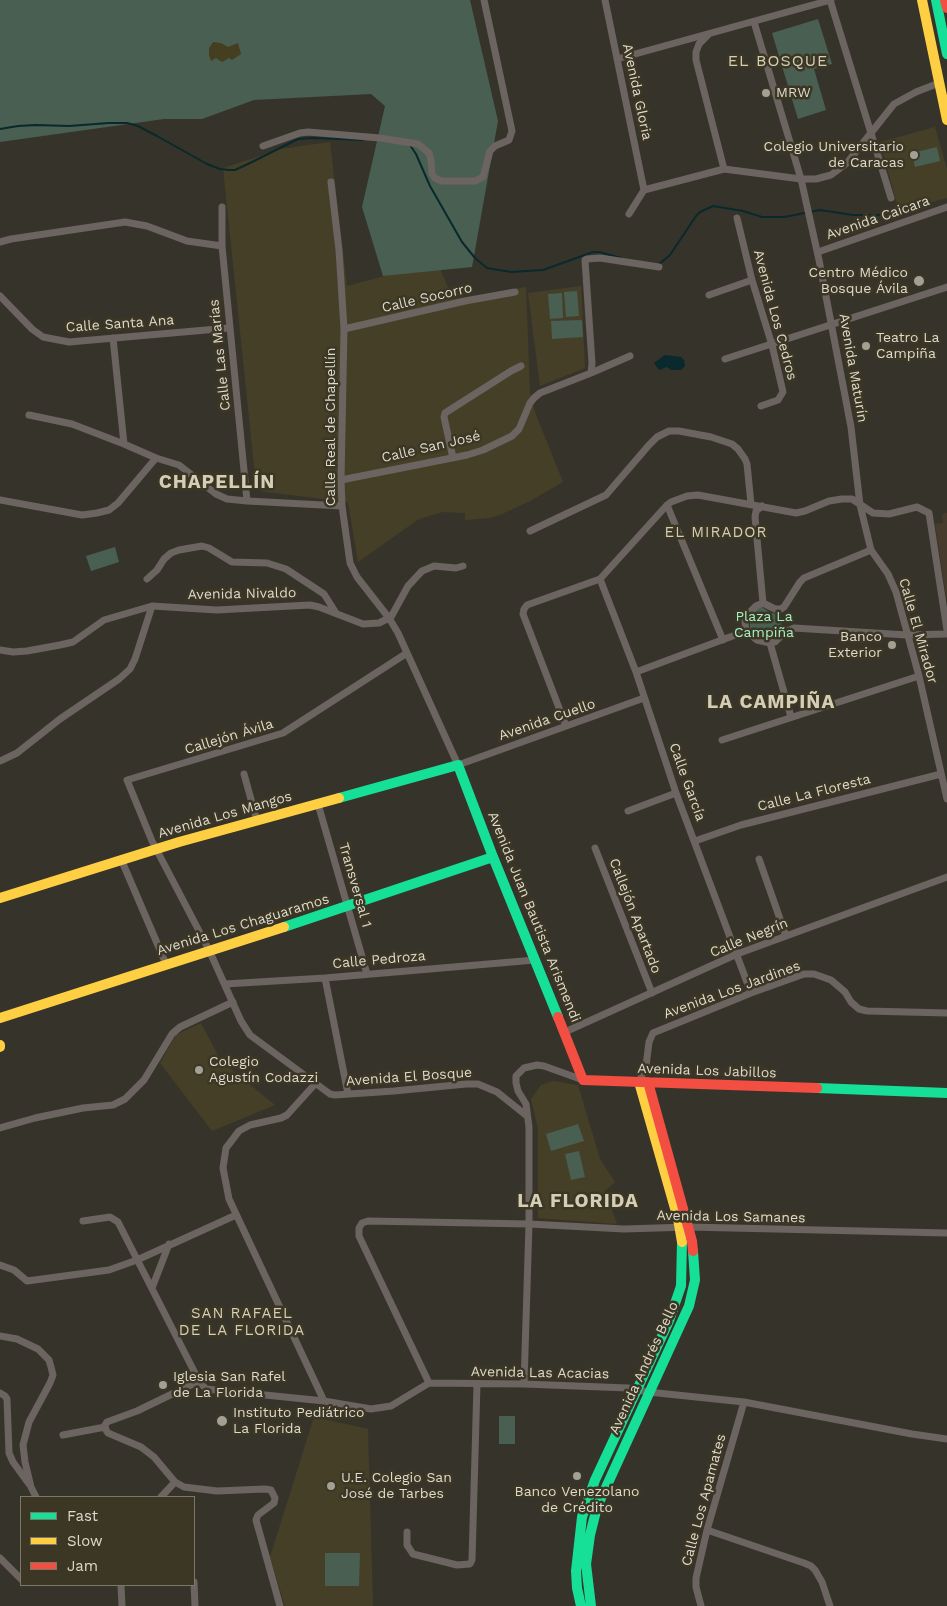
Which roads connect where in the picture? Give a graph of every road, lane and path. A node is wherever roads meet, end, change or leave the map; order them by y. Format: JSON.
{"nodes":[{"id":1,"x":484,"y":0,"type":"edge"},
{"id":2,"x":604,"y":0,"type":"edge"},
{"id":3,"x":830,"y":0,"type":"edge"},
{"id":4,"x":922,"y":0,"type":"edge"},
{"id":5,"x":936,"y":0,"type":"edge"},
{"id":6,"x":946,"y":0,"type":"edge"},
{"id":7,"x":947,"y":8,"type":"edge"},
{"id":8,"x":754,"y":22,"type":"junction"},
{"id":9,"x":709,"y":35,"type":"junction"},
{"id":10,"x":947,"y":54,"type":"edge"},
{"id":11,"x":618,"y":59,"type":"junction"},
{"id":12,"x":941,"y":66,"type":"edge"},
{"id":13,"x":944,"y":86,"type":"edge"},
{"id":14,"x":947,"y":120,"type":"edge"},
{"id":15,"x":870,"y":133,"type":"junction"},
{"id":16,"x":263,"y":146,"type":"dead end"},
{"id":17,"x":724,"y":169,"type":"junction"},
{"id":18,"x":801,"y":179,"type":"junction"},
{"id":19,"x":331,"y":182,"type":"dead end"},
{"id":20,"x":644,"y":190,"type":"junction"},
{"id":21,"x":891,"y":198,"type":"dead end"},
{"id":22,"x":222,"y":206,"type":"dead end"},
{"id":23,"x":947,"y":207,"type":"edge"},
{"id":24,"x":629,"y":214,"type":"dead end"},
{"id":25,"x":737,"y":218,"type":"dead end"},
{"id":26,"x":0,"y":242,"type":"edge"},
{"id":27,"x":222,"y":246,"type":"junction"},
{"id":28,"x":818,"y":252,"type":"junction"},
{"id":29,"x":659,"y":267,"type":"dead end"},
{"id":30,"x":752,"y":280,"type":"junction"},
{"id":31,"x":947,"y":287,"type":"edge"},
{"id":32,"x":514,"y":292,"type":"dead end"},
{"id":33,"x":709,"y":294,"type":"dead end"},
{"id":34,"x":0,"y":296,"type":"edge"},
{"id":35,"x":833,"y":325,"type":"junction"},
{"id":36,"x":230,"y":328,"type":"junction"},
{"id":37,"x":344,"y":328,"type":"junction"},
{"id":38,"x":113,"y":338,"type":"junction"},
{"id":39,"x":772,"y":345,"type":"junction"},
{"id":40,"x":630,"y":356,"type":"dead end"},
{"id":41,"x":725,"y":359,"type":"dead end"},
{"id":42,"x":521,"y":366,"type":"dead end"},
{"id":43,"x":591,"y":373,"type":"junction"},
{"id":44,"x":761,"y":406,"type":"dead end"},
{"id":45,"x":29,"y":415,"type":"dead end"},
{"id":46,"x":124,"y":444,"type":"junction"},
{"id":47,"x":156,"y":458,"type":"junction"},
{"id":48,"x":453,"y":458,"type":"junction"},
{"id":49,"x":342,"y":480,"type":"junction"},
{"id":50,"x":0,"y":500,"type":"edge"},
{"id":51,"x":247,"y":502,"type":"junction"},
{"id":52,"x":751,"y":504,"type":"junction"},
{"id":53,"x":667,"y":505,"type":"junction"},
{"id":54,"x":860,"y":505,"type":"junction"},
{"id":55,"x":342,"y":506,"type":"junction"},
{"id":56,"x":762,"y":506,"type":"junction"},
{"id":57,"x":530,"y":531,"type":"dead end"},
{"id":58,"x":871,"y":550,"type":"junction"},
{"id":59,"x":463,"y":566,"type":"dead end"},
{"id":60,"x":147,"y":579,"type":"dead end"},
{"id":61,"x":600,"y":579,"type":"junction"},
{"id":62,"x":763,"y":604,"type":"junction"},
{"id":63,"x":152,"y":606,"type":"junction"},
{"id":64,"x":336,"y":613,"type":"junction"},
{"id":65,"x":389,"y":618,"type":"junction"},
{"id":66,"x":746,"y":631,"type":"junction"},
{"id":67,"x":947,"y":632,"type":"edge"},
{"id":68,"x":907,"y":635,"type":"junction"},
{"id":69,"x":723,"y":640,"type":"junction"},
{"id":70,"x":770,"y":643,"type":"junction"},
{"id":71,"x":0,"y":650,"type":"edge"},
{"id":72,"x":407,"y":653,"type":"junction"},
{"id":73,"x":636,"y":672,"type":"junction"},
{"id":74,"x":919,"y":676,"type":"junction"},
{"id":75,"x":644,"y":698,"type":"junction"},
{"id":76,"x":791,"y":717,"type":"junction"},
{"id":77,"x":566,"y":726,"type":"junction"},
{"id":78,"x":722,"y":740,"type":"dead end"},
{"id":79,"x":0,"y":761,"type":"edge"},
{"id":80,"x":458,"y":765,"type":"junction"},
{"id":81,"x":244,"y":774,"type":"dead end"},
{"id":82,"x":941,"y":774,"type":"junction"},
{"id":83,"x":127,"y":780,"type":"joint"},
{"id":84,"x":676,"y":793,"type":"junction"},
{"id":85,"x":947,"y":799,"type":"edge"},
{"id":86,"x":318,"y":804,"type":"junction"},
{"id":87,"x":628,"y":811,"type":"dead end"},
{"id":88,"x":257,"y":821,"type":"junction"},
{"id":89,"x":695,"y":841,"type":"junction"},
{"id":90,"x":595,"y":848,"type":"dead end"},
{"id":91,"x":156,"y":849,"type":"junction"},
{"id":92,"x":493,"y":858,"type":"junction"},
{"id":93,"x":121,"y":859,"type":"junction"},
{"id":94,"x":759,"y":860,"type":"dead end"},
{"id":95,"x":947,"y":877,"type":"edge"},
{"id":96,"x":0,"y":898,"type":"edge"},
{"id":97,"x":348,"y":907,"type":"junction"},
{"id":98,"x":786,"y":936,"type":"junction"},
{"id":99,"x":209,"y":950,"type":"junction"},
{"id":100,"x":737,"y":954,"type":"junction"},
{"id":101,"x":535,"y":960,"type":"junction"},
{"id":102,"x":166,"y":964,"type":"junction"},
{"id":103,"x":367,"y":974,"type":"junction"},
{"id":104,"x":325,"y":978,"type":"junction"},
{"id":105,"x":225,"y":984,"type":"junction"},
{"id":106,"x":652,"y":993,"type":"junction"},
{"id":107,"x":751,"y":993,"type":"junction"},
{"id":108,"x":233,"y":1002,"type":"junction"},
{"id":109,"x":947,"y":1013,"type":"edge"},
{"id":110,"x":0,"y":1018,"type":"edge"},
{"id":111,"x":565,"y":1032,"type":"junction"},
{"id":112,"x":583,"y":1080,"type":"junction"},
{"id":113,"x":644,"y":1082,"type":"junction"},
{"id":114,"x":316,"y":1084,"type":"junction"},
{"id":115,"x":947,"y":1093,"type":"edge"},
{"id":116,"x":348,"y":1094,"type":"junction"},
{"id":117,"x":527,"y":1116,"type":"junction"},
{"id":118,"x":0,"y":1128,"type":"edge"},
{"id":119,"x":236,"y":1215,"type":"junction"},
{"id":120,"x":83,"y":1221,"type":"dead end"},
{"id":121,"x":529,"y":1224,"type":"junction"},
{"id":122,"x":684,"y":1228,"type":"junction"},
{"id":123,"x":947,"y":1233,"type":"edge"},
{"id":124,"x":169,"y":1244,"type":"junction"},
{"id":125,"x":137,"y":1260,"type":"junction"},
{"id":126,"x":0,"y":1265,"type":"edge"},
{"id":127,"x":152,"y":1288,"type":"junction"},
{"id":128,"x":0,"y":1336,"type":"edge"},
{"id":129,"x":199,"y":1381,"type":"junction"},
{"id":130,"x":429,"y":1383,"type":"junction"},
{"id":131,"x":477,"y":1384,"type":"junction"},
{"id":132,"x":524,"y":1384,"type":"junction"},
{"id":133,"x":643,"y":1391,"type":"junction"},
{"id":134,"x":0,"y":1393,"type":"edge"},
{"id":135,"x":324,"y":1401,"type":"junction"},
{"id":136,"x":744,"y":1402,"type":"junction"},
{"id":137,"x":105,"y":1427,"type":"junction"},
{"id":138,"x":63,"y":1436,"type":"dead end"},
{"id":139,"x":947,"y":1439,"type":"edge"},
{"id":140,"x":175,"y":1482,"type":"junction"},
{"id":141,"x":31,"y":1487,"type":"junction"},
{"id":142,"x":36,"y":1496,"type":"edge"},
{"id":143,"x":162,"y":1496,"type":"edge"},
{"id":144,"x":706,"y":1530,"type":"junction"},
{"id":145,"x":407,"y":1532,"type":"dead end"},
{"id":146,"x":0,"y":1558,"type":"edge"},
{"id":147,"x":20,"y":1578,"type":"edge"},
{"id":148,"x":121,"y":1586,"type":"edge"},
{"id":149,"x":194,"y":1586,"type":"edge"},
{"id":150,"x":122,"y":1606,"type":"edge"},
{"id":151,"x":195,"y":1606,"type":"edge"},
{"id":152,"x":280,"y":1606,"type":"edge"},
{"id":153,"x":581,"y":1606,"type":"edge"},
{"id":154,"x":591,"y":1606,"type":"edge"},
{"id":155,"x":701,"y":1606,"type":"edge"},
{"id":156,"x":830,"y":1606,"type":"edge"}],
"edges":[{"from":1,"to":16,"type":"street"},
{"from":2,"to":11,"type":"street","name":"Avenida Gloria"},
{"from":3,"to":8,"type":"street"},
{"from":3,"to":15,"type":"street"},
{"from":4,"to":12,"type":"street"},
{"from":5,"to":10,"type":"street"},
{"from":6,"to":7,"type":"street"},
{"from":8,"to":9,"type":"street"},
{"from":8,"to":18,"type":"street","name":"Avenida Maturín"},
{"from":9,"to":11,"type":"street"},
{"from":9,"to":17,"type":"street"},
{"from":11,"to":20,"type":"street","name":"Avenida Gloria"},
{"from":12,"to":13,"type":"street"},
{"from":13,"to":14,"type":"street"},
{"from":13,"to":15,"type":"street"},
{"from":15,"to":18,"type":"street"},
{"from":15,"to":21,"type":"street"},
{"from":17,"to":18,"type":"street"},
{"from":17,"to":20,"type":"street"},
{"from":18,"to":28,"type":"street","name":"Avenida Maturín"},
{"from":19,"to":37,"type":"street","name":"Calle Real de Chapellín"},
{"from":20,"to":24,"type":"street"},
{"from":22,"to":27,"type":"street","name":"Calle Las Marías"},
{"from":23,"to":28,"type":"street","name":"Avenida Caicara"},
{"from":25,"to":30,"type":"street","name":"Avenida Los Cedros"},
{"from":26,"to":27,"type":"street"},
{"from":27,"to":36,"type":"street","name":"Calle Las Marías"},
{"from":28,"to":35,"type":"street","name":"Avenida Maturín"},
{"from":29,"to":43,"type":"street"},
{"from":30,"to":33,"type":"street"},
{"from":30,"to":39,"type":"street","name":"Avenida Los Cedros"},
{"from":31,"to":35,"type":"street"},
{"from":32,"to":37,"type":"street","name":"Calle Socorro"},
{"from":34,"to":38,"type":"street","name":"Calle Santa Ana"},
{"from":35,"to":39,"type":"street"},
{"from":35,"to":54,"type":"street","name":"Avenida Maturín"},
{"from":36,"to":38,"type":"street","name":"Calle Santa Ana"},
{"from":36,"to":51,"type":"street","name":"Calle Las Marías"},
{"from":37,"to":49,"type":"street","name":"Calle Real de Chapellín"},
{"from":38,"to":46,"type":"street"},
{"from":39,"to":41,"type":"street"},
{"from":39,"to":44,"type":"street","name":"Avenida Los Cedros"},
{"from":40,"to":43,"type":"street","name":"Calle San José"},
{"from":42,"to":48,"type":"street"},
{"from":43,"to":48,"type":"street","name":"Calle San José"},
{"from":45,"to":46,"type":"street"},
{"from":46,"to":47,"type":"street"},
{"from":47,"to":50,"type":"street"},
{"from":47,"to":51,"type":"street"},
{"from":48,"to":49,"type":"street","name":"Calle San José"},
{"from":49,"to":55,"type":"street","name":"Calle Real de Chapellín"},
{"from":51,"to":55,"type":"street"},
{"from":52,"to":53,"type":"street"},
{"from":52,"to":56,"type":"street"},
{"from":52,"to":57,"type":"street"},
{"from":53,"to":61,"type":"street"},
{"from":53,"to":69,"type":"street"},
{"from":54,"to":56,"type":"street"},
{"from":54,"to":58,"type":"street","name":"Calle El Mirador"},
{"from":54,"to":67,"type":"street"},
{"from":55,"to":65,"type":"street","name":"Calle Real de Chapellín"},
{"from":56,"to":62,"type":"street"},
{"from":58,"to":62,"type":"street"},
{"from":58,"to":68,"type":"street","name":"Calle El Mirador"},
{"from":59,"to":65,"type":"street"},
{"from":60,"to":64,"type":"street"},
{"from":61,"to":73,"type":"street","name":"Calle García"},
{"from":61,"to":77,"type":"street"},
{"from":62,"to":66,"type":"street"},
{"from":63,"to":64,"type":"street","name":"Avenida Nivaldo"},
{"from":63,"to":71,"type":"street","name":"Avenida Nivaldo"},
{"from":63,"to":79,"type":"street"},
{"from":64,"to":65,"type":"street","name":"Avenida Nivaldo"},
{"from":65,"to":72,"type":"street","name":"Calle Real de Chapellín"},
{"from":66,"to":69,"type":"street"},
{"from":66,"to":70,"type":"street"},
{"from":67,"to":68,"type":"street"},
{"from":68,"to":70,"type":"street"},
{"from":68,"to":74,"type":"street","name":"Calle El Mirador"},
{"from":69,"to":73,"type":"street"},
{"from":70,"to":76,"type":"street"},
{"from":72,"to":80,"type":"street","name":"Calle Real de Chapellín"},
{"from":72,"to":83,"type":"street","name":"Callejón Ávila"},
{"from":73,"to":75,"type":"street","name":"Calle García"},
{"from":74,"to":76,"type":"street"},
{"from":74,"to":82,"type":"street","name":"Calle El Mirador"},
{"from":75,"to":77,"type":"street","name":"Avenida Cuello"},
{"from":75,"to":84,"type":"street","name":"Calle García"},
{"from":76,"to":78,"type":"street"},
{"from":77,"to":80,"type":"street","name":"Avenida Cuello"},
{"from":80,"to":86,"type":"street","name":"Avenida Los Mangos"},
{"from":80,"to":92,"type":"street","name":"Avenida Juan Bautista Arismendi"},
{"from":81,"to":88,"type":"street"},
{"from":82,"to":85,"type":"street","name":"Calle El Mirador"},
{"from":82,"to":89,"type":"street","name":"Calle La Floresta"},
{"from":83,"to":91,"type":"street","name":"Avenida El Bosque"},
{"from":84,"to":87,"type":"street"},
{"from":84,"to":89,"type":"street","name":"Calle García"},
{"from":86,"to":88,"type":"street","name":"Avenida Los Mangos"},
{"from":86,"to":97,"type":"street","name":"Transversal 1"},
{"from":88,"to":91,"type":"street","name":"Avenida Los Mangos"},
{"from":89,"to":100,"type":"street","name":"Calle García"},
{"from":90,"to":106,"type":"street","name":"Callejón Apartado"},
{"from":91,"to":93,"type":"street","name":"Avenida Los Mangos"},
{"from":91,"to":99,"type":"street","name":"Avenida El Bosque"},
{"from":92,"to":97,"type":"street","name":"Avenida Los Chaguaramos"},
{"from":92,"to":101,"type":"street","name":"Avenida Juan Bautista Arismendi"},
{"from":93,"to":96,"type":"street","name":"Avenida Los Mangos"},
{"from":93,"to":102,"type":"street"},
{"from":94,"to":98,"type":"street"},
{"from":95,"to":98,"type":"street","name":"Calle Negrín"},
{"from":97,"to":99,"type":"street","name":"Avenida Los Chaguaramos"},
{"from":97,"to":103,"type":"street","name":"Transversal 1"},
{"from":98,"to":100,"type":"street","name":"Calle Negrín"},
{"from":99,"to":102,"type":"street","name":"Avenida Los Chaguaramos"},
{"from":99,"to":105,"type":"street","name":"Avenida El Bosque"},
{"from":100,"to":106,"type":"street","name":"Calle Negrín"},
{"from":100,"to":107,"type":"street","name":"Calle García"},
{"from":101,"to":103,"type":"street","name":"Calle Pedroza"},
{"from":101,"to":111,"type":"street","name":"Avenida Juan Bautista Arismendi"},
{"from":102,"to":110,"type":"street","name":"Avenida Los Chaguaramos"},
{"from":103,"to":104,"type":"street","name":"Calle Pedroza"},
{"from":104,"to":105,"type":"street","name":"Calle Pedroza"},
{"from":104,"to":116,"type":"street"},
{"from":105,"to":108,"type":"street","name":"Avenida El Bosque"},
{"from":106,"to":111,"type":"street","name":"Calle Negrín"},
{"from":107,"to":109,"type":"street","name":"Avenida Los Jardines"},
{"from":107,"to":113,"type":"street","name":"Avenida Los Jardines"},
{"from":108,"to":114,"type":"street","name":"Avenida El Bosque"},
{"from":108,"to":118,"type":"street"},
{"from":111,"to":112,"type":"street","name":"Avenida Juan Bautista Arismendi"},
{"from":112,"to":113,"type":"street","name":"Avenida Los Jabillos"},
{"from":112,"to":117,"type":"street","name":"Avenida Los Jabillos"},
{"from":113,"to":115,"type":"street","name":"Avenida Los Jabillos"},
{"from":113,"to":122,"type":"street","name":"Avenida Andrés Bello"},
{"from":114,"to":116,"type":"street","name":"Avenida El Bosque"},
{"from":114,"to":119,"type":"street"},
{"from":116,"to":117,"type":"street","name":"Avenida El Bosque"},
{"from":117,"to":121,"type":"street"},
{"from":119,"to":124,"type":"street"},
{"from":119,"to":135,"type":"street"},
{"from":120,"to":125,"type":"street"},
{"from":121,"to":122,"type":"street","name":"Avenida Los Samanes"},
{"from":121,"to":130,"type":"street","name":"Avenida Los Samanes"},
{"from":121,"to":132,"type":"street"},
{"from":122,"to":123,"type":"street","name":"Avenida Los Samanes"},
{"from":122,"to":133,"type":"street","name":"Avenida Andrés Bello"},
{"from":124,"to":125,"type":"street"},
{"from":124,"to":127,"type":"street"},
{"from":125,"to":126,"type":"street"},
{"from":125,"to":127,"type":"street"},
{"from":127,"to":129,"type":"street"},
{"from":128,"to":141,"type":"street"},
{"from":129,"to":135,"type":"street"},
{"from":129,"to":137,"type":"street"},
{"from":130,"to":131,"type":"street","name":"Avenida Las Acacias"},
{"from":130,"to":135,"type":"street"},
{"from":131,"to":132,"type":"street","name":"Avenida Las Acacias"},
{"from":131,"to":145,"type":"street"},
{"from":132,"to":133,"type":"street","name":"Avenida Las Acacias"},
{"from":133,"to":136,"type":"street","name":"Avenida Las Acacias"},
{"from":133,"to":153,"type":"street","name":"Avenida Andrés Bello"},
{"from":133,"to":154,"type":"street","name":"Avenida Andrés Bello"},
{"from":134,"to":141,"type":"street"},
{"from":136,"to":139,"type":"street","name":"Avenida Las Acacias"},
{"from":136,"to":144,"type":"street","name":"Calle Los Apamates"},
{"from":137,"to":138,"type":"street"},
{"from":137,"to":140,"type":"street"},
{"from":140,"to":143,"type":"street"},
{"from":140,"to":152,"type":"street"},
{"from":141,"to":142,"type":"street"},
{"from":144,"to":155,"type":"street","name":"Calle Los Apamates"},
{"from":144,"to":156,"type":"street"},
{"from":146,"to":147,"type":"street"},
{"from":148,"to":150,"type":"street"},
{"from":149,"to":151,"type":"street"}]}
